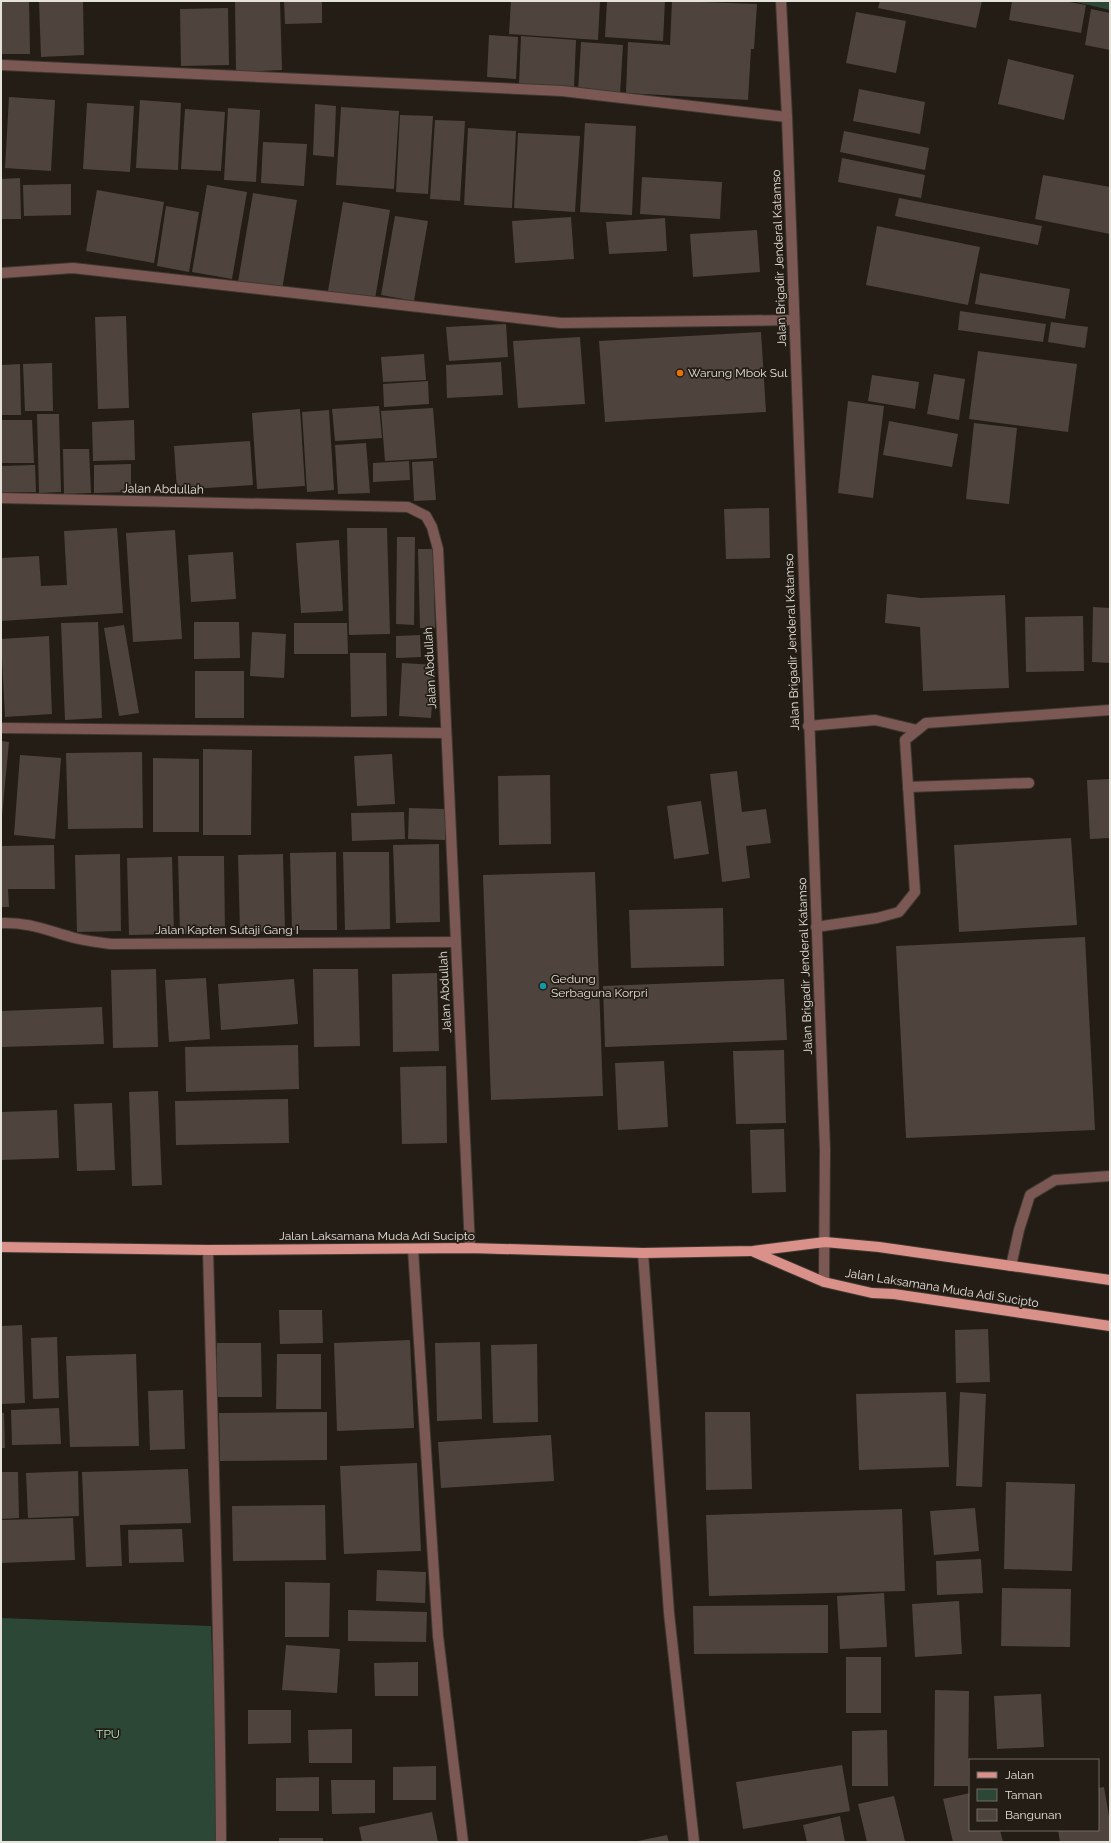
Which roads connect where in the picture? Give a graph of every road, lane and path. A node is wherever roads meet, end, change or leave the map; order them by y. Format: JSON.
{"nodes":[{"id":1,"x":781,"y":1,"type":"edge"},
{"id":2,"x":1,"y":65,"type":"edge"},
{"id":3,"x":788,"y":117,"type":"junction"},
{"id":4,"x":1,"y":273,"type":"edge"},
{"id":5,"x":794,"y":320,"type":"junction"},
{"id":6,"x":1,"y":498,"type":"edge"},
{"id":7,"x":1110,"y":710,"type":"edge"},
{"id":8,"x":808,"y":726,"type":"junction"},
{"id":9,"x":1,"y":728,"type":"edge"},
{"id":10,"x":917,"y":730,"type":"junction"},
{"id":11,"x":446,"y":733,"type":"junction"},
{"id":12,"x":1029,"y":783,"type":"dead end"},
{"id":13,"x":908,"y":787,"type":"junction"},
{"id":14,"x":1,"y":923,"type":"edge"},
{"id":15,"x":816,"y":927,"type":"junction"},
{"id":16,"x":456,"y":942,"type":"junction"},
{"id":17,"x":1110,"y":1176,"type":"edge"},
{"id":18,"x":825,"y":1242,"type":"junction"},
{"id":19,"x":1,"y":1247,"type":"edge"},
{"id":20,"x":470,"y":1248,"type":"junction"},
{"id":21,"x":413,"y":1249,"type":"junction"},
{"id":22,"x":208,"y":1250,"type":"junction"},
{"id":23,"x":753,"y":1252,"type":"junction"},
{"id":24,"x":643,"y":1253,"type":"junction"},
{"id":25,"x":1011,"y":1266,"type":"junction"},
{"id":26,"x":1110,"y":1280,"type":"edge"},
{"id":27,"x":824,"y":1282,"type":"junction"},
{"id":28,"x":1110,"y":1326,"type":"edge"},
{"id":29,"x":221,"y":1842,"type":"edge"},
{"id":30,"x":463,"y":1842,"type":"edge"},
{"id":31,"x":694,"y":1842,"type":"edge"}],
"edges":[{"from":1,"to":3,"type":"street","name":"Jalan Brigadir Jenderal Katamso"},
{"from":2,"to":3,"type":"street"},
{"from":3,"to":5,"type":"street","name":"Jalan Brigadir Jenderal Katamso"},
{"from":4,"to":5,"type":"street"},
{"from":5,"to":8,"type":"street","name":"Jalan Brigadir Jenderal Katamso"},
{"from":6,"to":11,"type":"street","name":"Jalan Abdullah"},
{"from":7,"to":10,"type":"street"},
{"from":8,"to":10,"type":"street"},
{"from":8,"to":15,"type":"street","name":"Jalan Brigadir Jenderal Katamso"},
{"from":9,"to":11,"type":"street"},
{"from":10,"to":13,"type":"street"},
{"from":11,"to":16,"type":"street","name":"Jalan Abdullah"},
{"from":12,"to":13,"type":"street"},
{"from":13,"to":15,"type":"street"},
{"from":14,"to":16,"type":"street","name":"Jalan Kapten Sutaji Gang I"},
{"from":15,"to":18,"type":"street","name":"Jalan Brigadir Jenderal Katamso"},
{"from":16,"to":20,"type":"street","name":"Jalan Abdullah"},
{"from":17,"to":25,"type":"street"},
{"from":18,"to":23,"type":"main road","name":"Jalan Laksamana Muda Adi Sucipto"},
{"from":18,"to":25,"type":"main road","name":"Jalan Laksamana Muda Adi Sucipto"},
{"from":18,"to":27,"type":"street","name":"Jalan Brigadir Jenderal Katamso"},
{"from":19,"to":22,"type":"main road","name":"Jalan Laksamana Muda Adi Sucipto"},
{"from":20,"to":21,"type":"main road","name":"Jalan Laksamana Muda Adi Sucipto"},
{"from":20,"to":24,"type":"main road","name":"Jalan Laksamana Muda Adi Sucipto"},
{"from":21,"to":22,"type":"main road","name":"Jalan Laksamana Muda Adi Sucipto"},
{"from":21,"to":30,"type":"street"},
{"from":22,"to":29,"type":"street"},
{"from":23,"to":24,"type":"main road","name":"Jalan Laksamana Muda Adi Sucipto"},
{"from":23,"to":27,"type":"main road","name":"Jalan Laksamana Muda Adi Sucipto"},
{"from":24,"to":31,"type":"street"},
{"from":25,"to":26,"type":"main road","name":"Jalan Laksamana Muda Adi Sucipto"},
{"from":27,"to":28,"type":"main road","name":"Jalan Laksamana Muda Adi Sucipto"}]}
